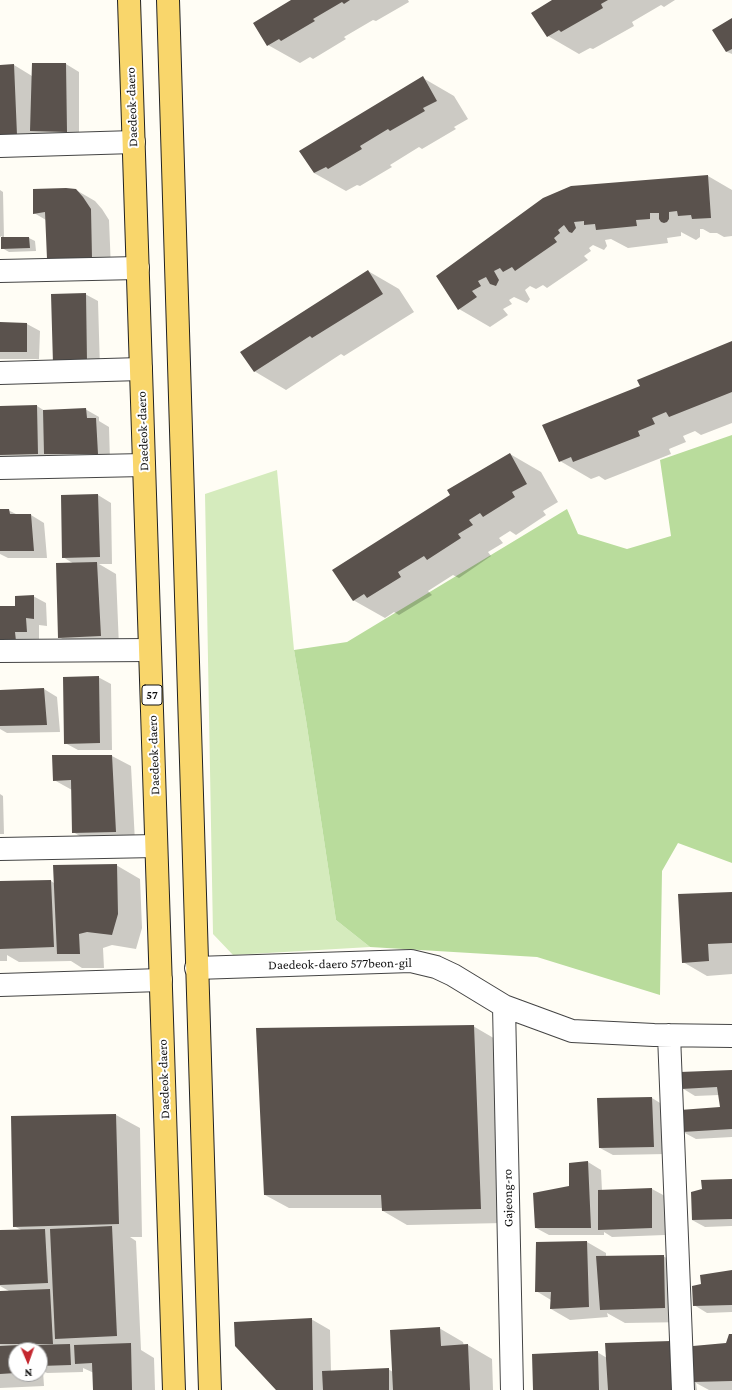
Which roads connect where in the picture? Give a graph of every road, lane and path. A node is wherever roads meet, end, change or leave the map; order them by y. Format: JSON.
{"nodes":[{"id":1,"x":129,"y":0,"type":"edge"},
{"id":2,"x":168,"y":0,"type":"edge"},
{"id":3,"x":134,"y":142,"type":"junction"},
{"id":4,"x":0,"y":146,"type":"edge"},
{"id":5,"x":138,"y":268,"type":"junction"},
{"id":6,"x":0,"y":270,"type":"edge"},
{"id":7,"x":141,"y":369,"type":"junction"},
{"id":8,"x":0,"y":373,"type":"edge"},
{"id":9,"x":144,"y":465,"type":"junction"},
{"id":10,"x":0,"y":468,"type":"edge"},
{"id":11,"x":150,"y":650,"type":"junction"},
{"id":12,"x":0,"y":652,"type":"edge"},
{"id":13,"x":156,"y":846,"type":"junction"},
{"id":14,"x":0,"y":850,"type":"edge"},
{"id":15,"x":196,"y":968,"type":"junction"},
{"id":16,"x":161,"y":980,"type":"junction"},
{"id":17,"x":0,"y":985,"type":"edge"},
{"id":18,"x":504,"y":1006,"type":"junction"},
{"id":19,"x":669,"y":1035,"type":"junction"},
{"id":20,"x":732,"y":1036,"type":"edge"},
{"id":21,"x":174,"y":1390,"type":"edge"},
{"id":22,"x":210,"y":1390,"type":"edge"},
{"id":23,"x":512,"y":1390,"type":"edge"},
{"id":24,"x":683,"y":1390,"type":"edge"}],
"edges":[{"from":1,"to":3,"type":"main road","name":"Daedeok-daero","number":"57"},
{"from":2,"to":15,"type":"main road"},
{"from":3,"to":4,"type":"street"},
{"from":3,"to":5,"type":"main road","name":"Daedeok-daero","number":"57"},
{"from":5,"to":6,"type":"street"},
{"from":5,"to":7,"type":"main road","name":"Daedeok-daero","number":"57"},
{"from":7,"to":8,"type":"street"},
{"from":7,"to":9,"type":"main road","name":"Daedeok-daero","number":"57"},
{"from":9,"to":10,"type":"street"},
{"from":9,"to":11,"type":"main road","name":"Daedeok-daero","number":"57"},
{"from":11,"to":12,"type":"street"},
{"from":11,"to":13,"type":"main road","name":"Daedeok-daero","number":"57"},
{"from":13,"to":14,"type":"street"},
{"from":13,"to":16,"type":"main road","name":"Daedeok-daero","number":"57"},
{"from":15,"to":18,"type":"street","name":"Daedeok-daero 577beon-gil"},
{"from":15,"to":22,"type":"main road"},
{"from":16,"to":17,"type":"street"},
{"from":16,"to":21,"type":"main road","name":"Daedeok-daero","number":"57"},
{"from":18,"to":19,"type":"street","name":"Daedeok-daero 577beon-gil"},
{"from":18,"to":23,"type":"street","name":"Gajeong-ro"},
{"from":19,"to":20,"type":"street","name":"Daedeok-daero 577beon-gil"},
{"from":19,"to":24,"type":"street"}]}
